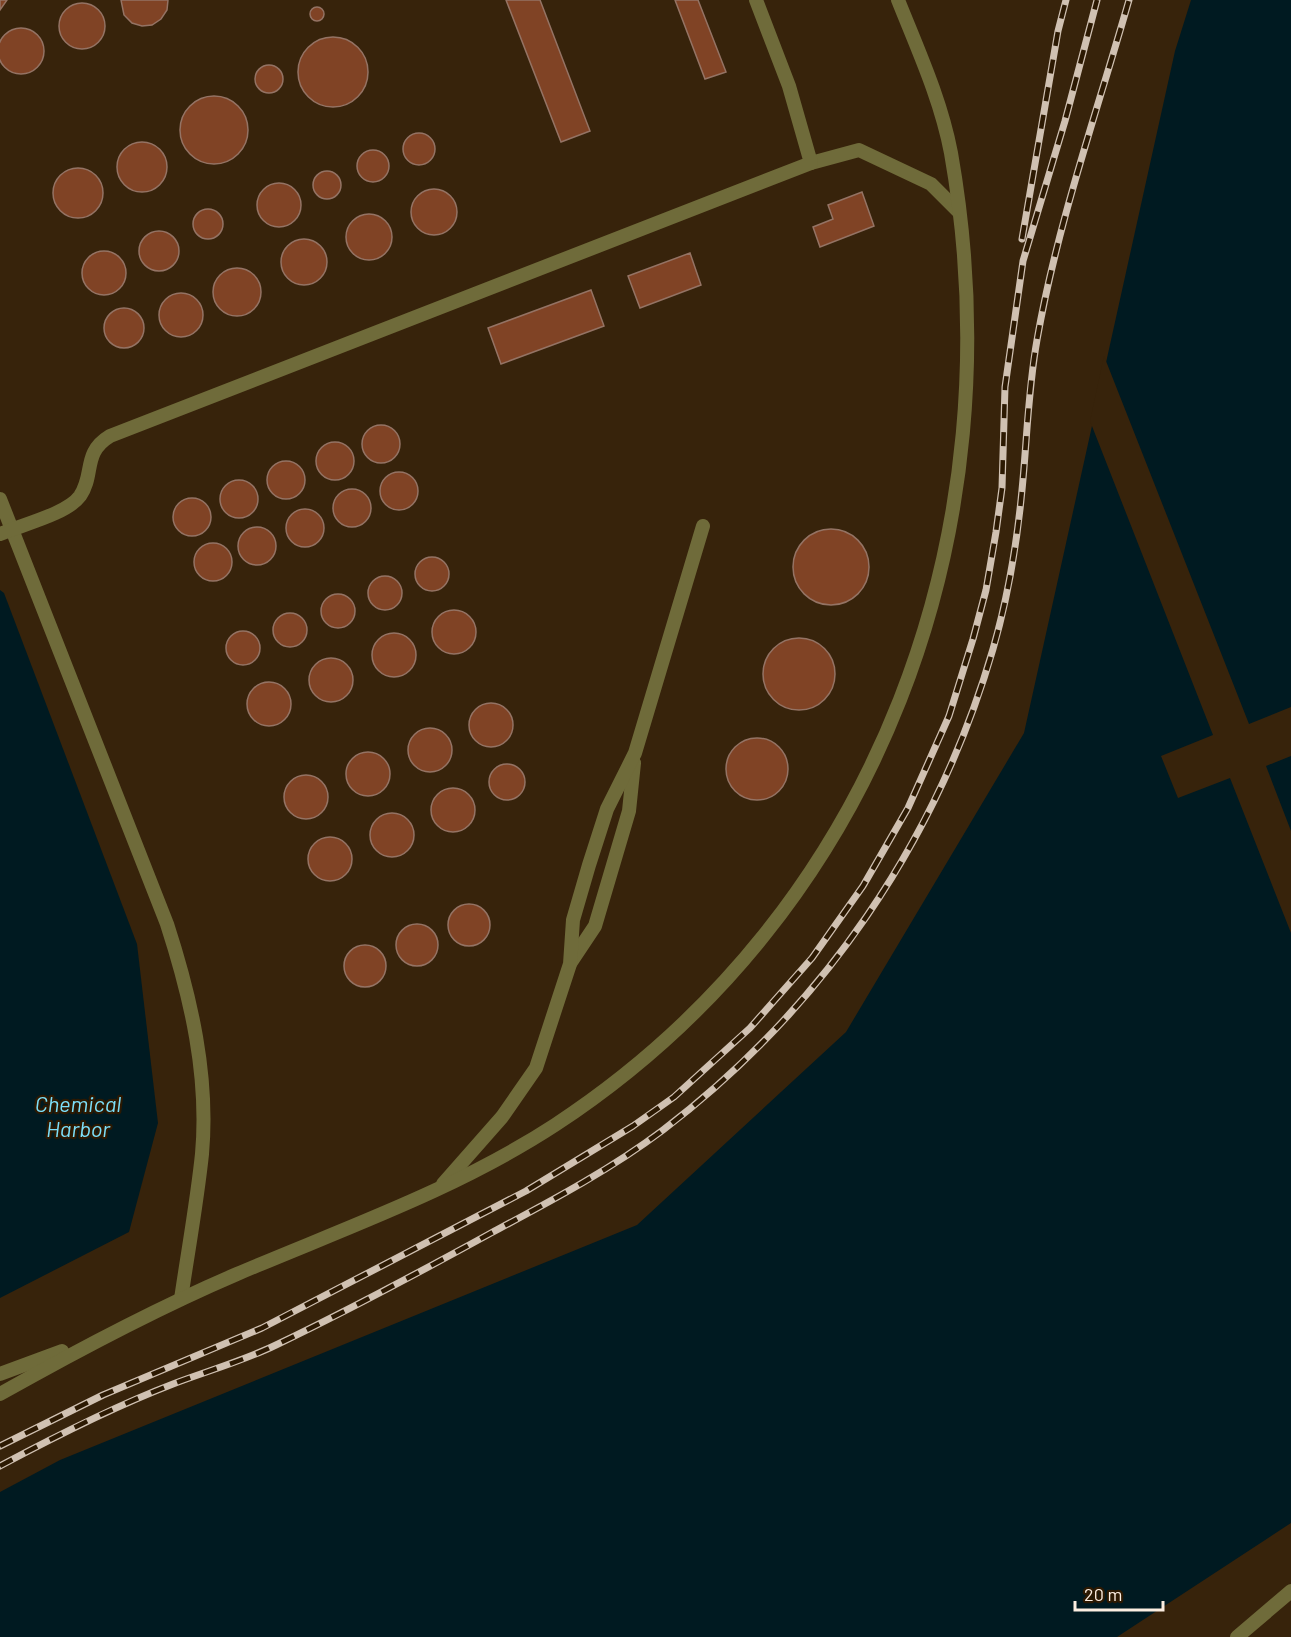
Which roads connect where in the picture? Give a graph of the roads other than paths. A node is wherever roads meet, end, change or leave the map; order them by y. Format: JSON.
{"nodes":[{"id":1,"x":756,"y":0,"type":"edge"},
{"id":2,"x":898,"y":0,"type":"edge"},
{"id":3,"x":811,"y":164,"type":"junction"},
{"id":4,"x":958,"y":211,"type":"junction"},
{"id":5,"x":0,"y":500,"type":"edge"},
{"id":6,"x":703,"y":526,"type":"dead end"},
{"id":7,"x":6,"y":531,"type":"edge"},
{"id":8,"x":635,"y":753,"type":"junction"},
{"id":9,"x":570,"y":964,"type":"junction"},
{"id":10,"x":437,"y":1190,"type":"junction"},
{"id":11,"x":181,"y":1299,"type":"junction"},
{"id":12,"x":101,"y":1337,"type":"junction"},
{"id":13,"x":0,"y":1374,"type":"edge"},
{"id":14,"x":0,"y":1394,"type":"edge"},
{"id":15,"x":1291,"y":1591,"type":"edge"},
{"id":16,"x":1237,"y":1637,"type":"edge"}],
"edges":[{"from":1,"to":3,"type":"lane"},
{"from":2,"to":4,"type":"lane"},
{"from":3,"to":4,"type":"lane"},
{"from":3,"to":7,"type":"lane"},
{"from":4,"to":10,"type":"lane"},
{"from":5,"to":7,"type":"lane"},
{"from":6,"to":8,"type":"lane"},
{"from":7,"to":11,"type":"lane"},
{"from":8,"to":9,"type":"lane"},
{"from":8,"to":9,"type":"lane"},
{"from":9,"to":10,"type":"lane"},
{"from":10,"to":11,"type":"lane"},
{"from":11,"to":12,"type":"lane"},
{"from":12,"to":13,"type":"lane"},
{"from":12,"to":14,"type":"lane"},
{"from":15,"to":16,"type":"lane"}]}
